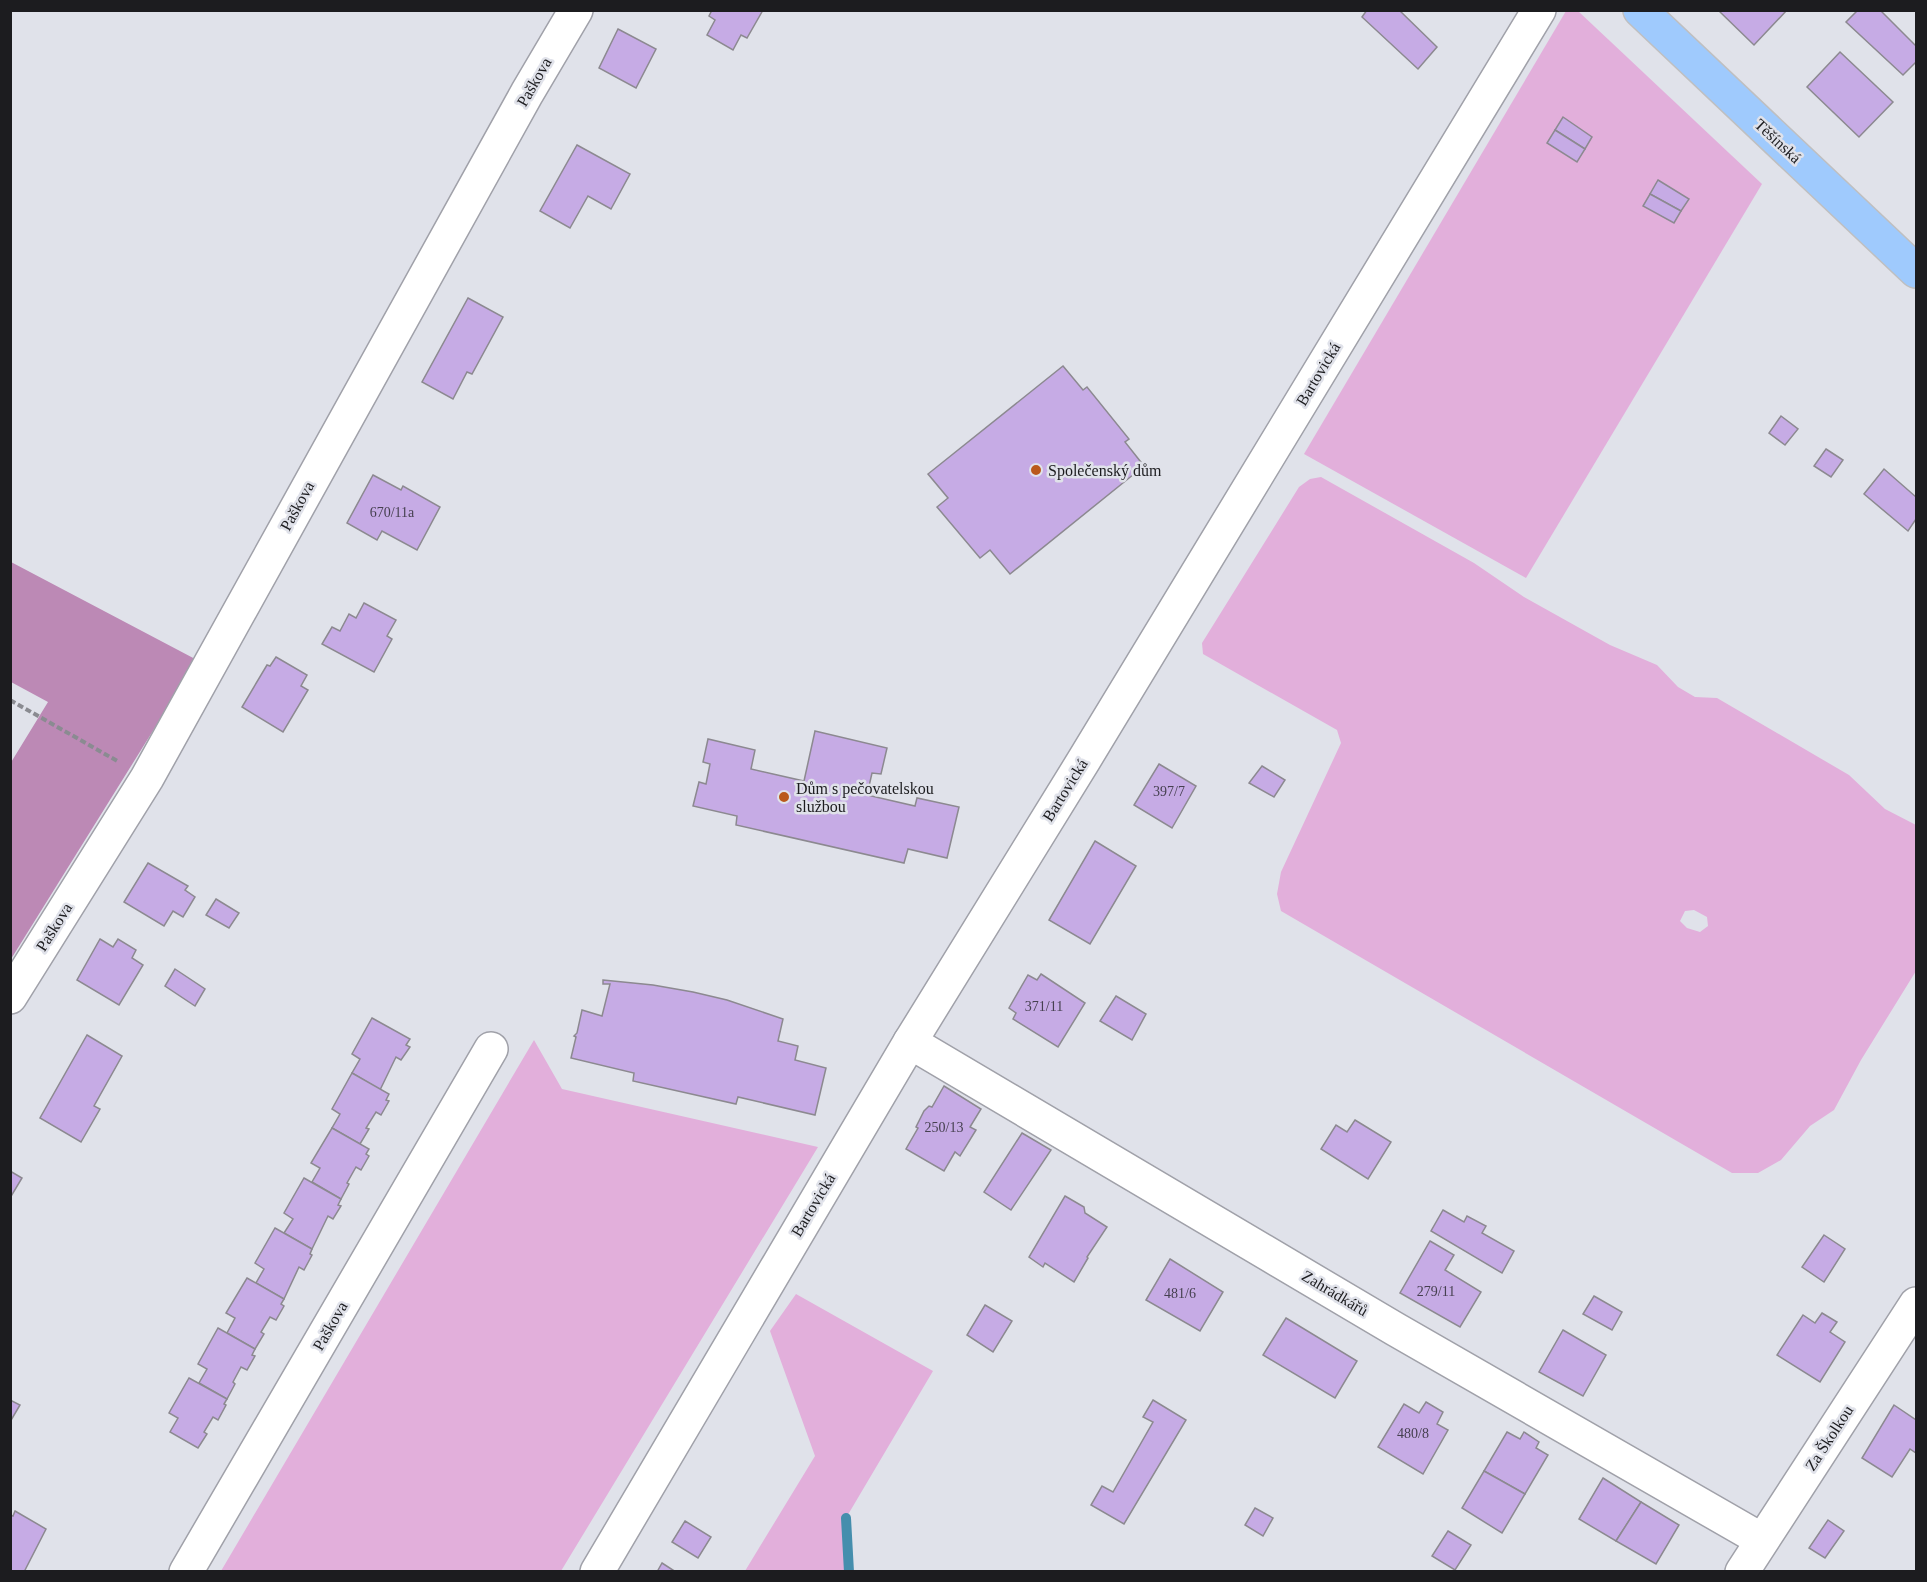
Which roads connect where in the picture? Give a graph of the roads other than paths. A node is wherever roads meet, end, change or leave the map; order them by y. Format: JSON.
{"nodes":[{"id":1,"x":576,"y":10,"type":"edge"},
{"id":2,"x":1539,"y":10,"type":"edge"},
{"id":3,"x":1640,"y":10,"type":"edge"},
{"id":4,"x":1917,"y":271,"type":"edge"},
{"id":5,"x":10,"y":997,"type":"edge"},
{"id":6,"x":910,"y":1042,"type":"junction"},
{"id":7,"x":491,"y":1049,"type":"dead end"},
{"id":8,"x":1917,"y":1304,"type":"edge"},
{"id":9,"x":1762,"y":1540,"type":"junction"},
{"id":10,"x":186,"y":1572,"type":"edge"},
{"id":11,"x":597,"y":1572,"type":"edge"},
{"id":12,"x":1742,"y":1572,"type":"edge"}],
"edges":[{"from":1,"to":5,"type":"street","name":"Paškova"},
{"from":2,"to":6,"type":"street","name":"Bartovická"},
{"from":3,"to":4,"type":"main road","name":"Těšínská"},
{"from":6,"to":9,"type":"street","name":"Zahrádkářů"},
{"from":6,"to":11,"type":"street","name":"Bartovická"},
{"from":7,"to":10,"type":"street","name":"Paškova"},
{"from":8,"to":9,"type":"street","name":"Za Školkou"},
{"from":9,"to":12,"type":"street","name":"Za Školkou"}]}
